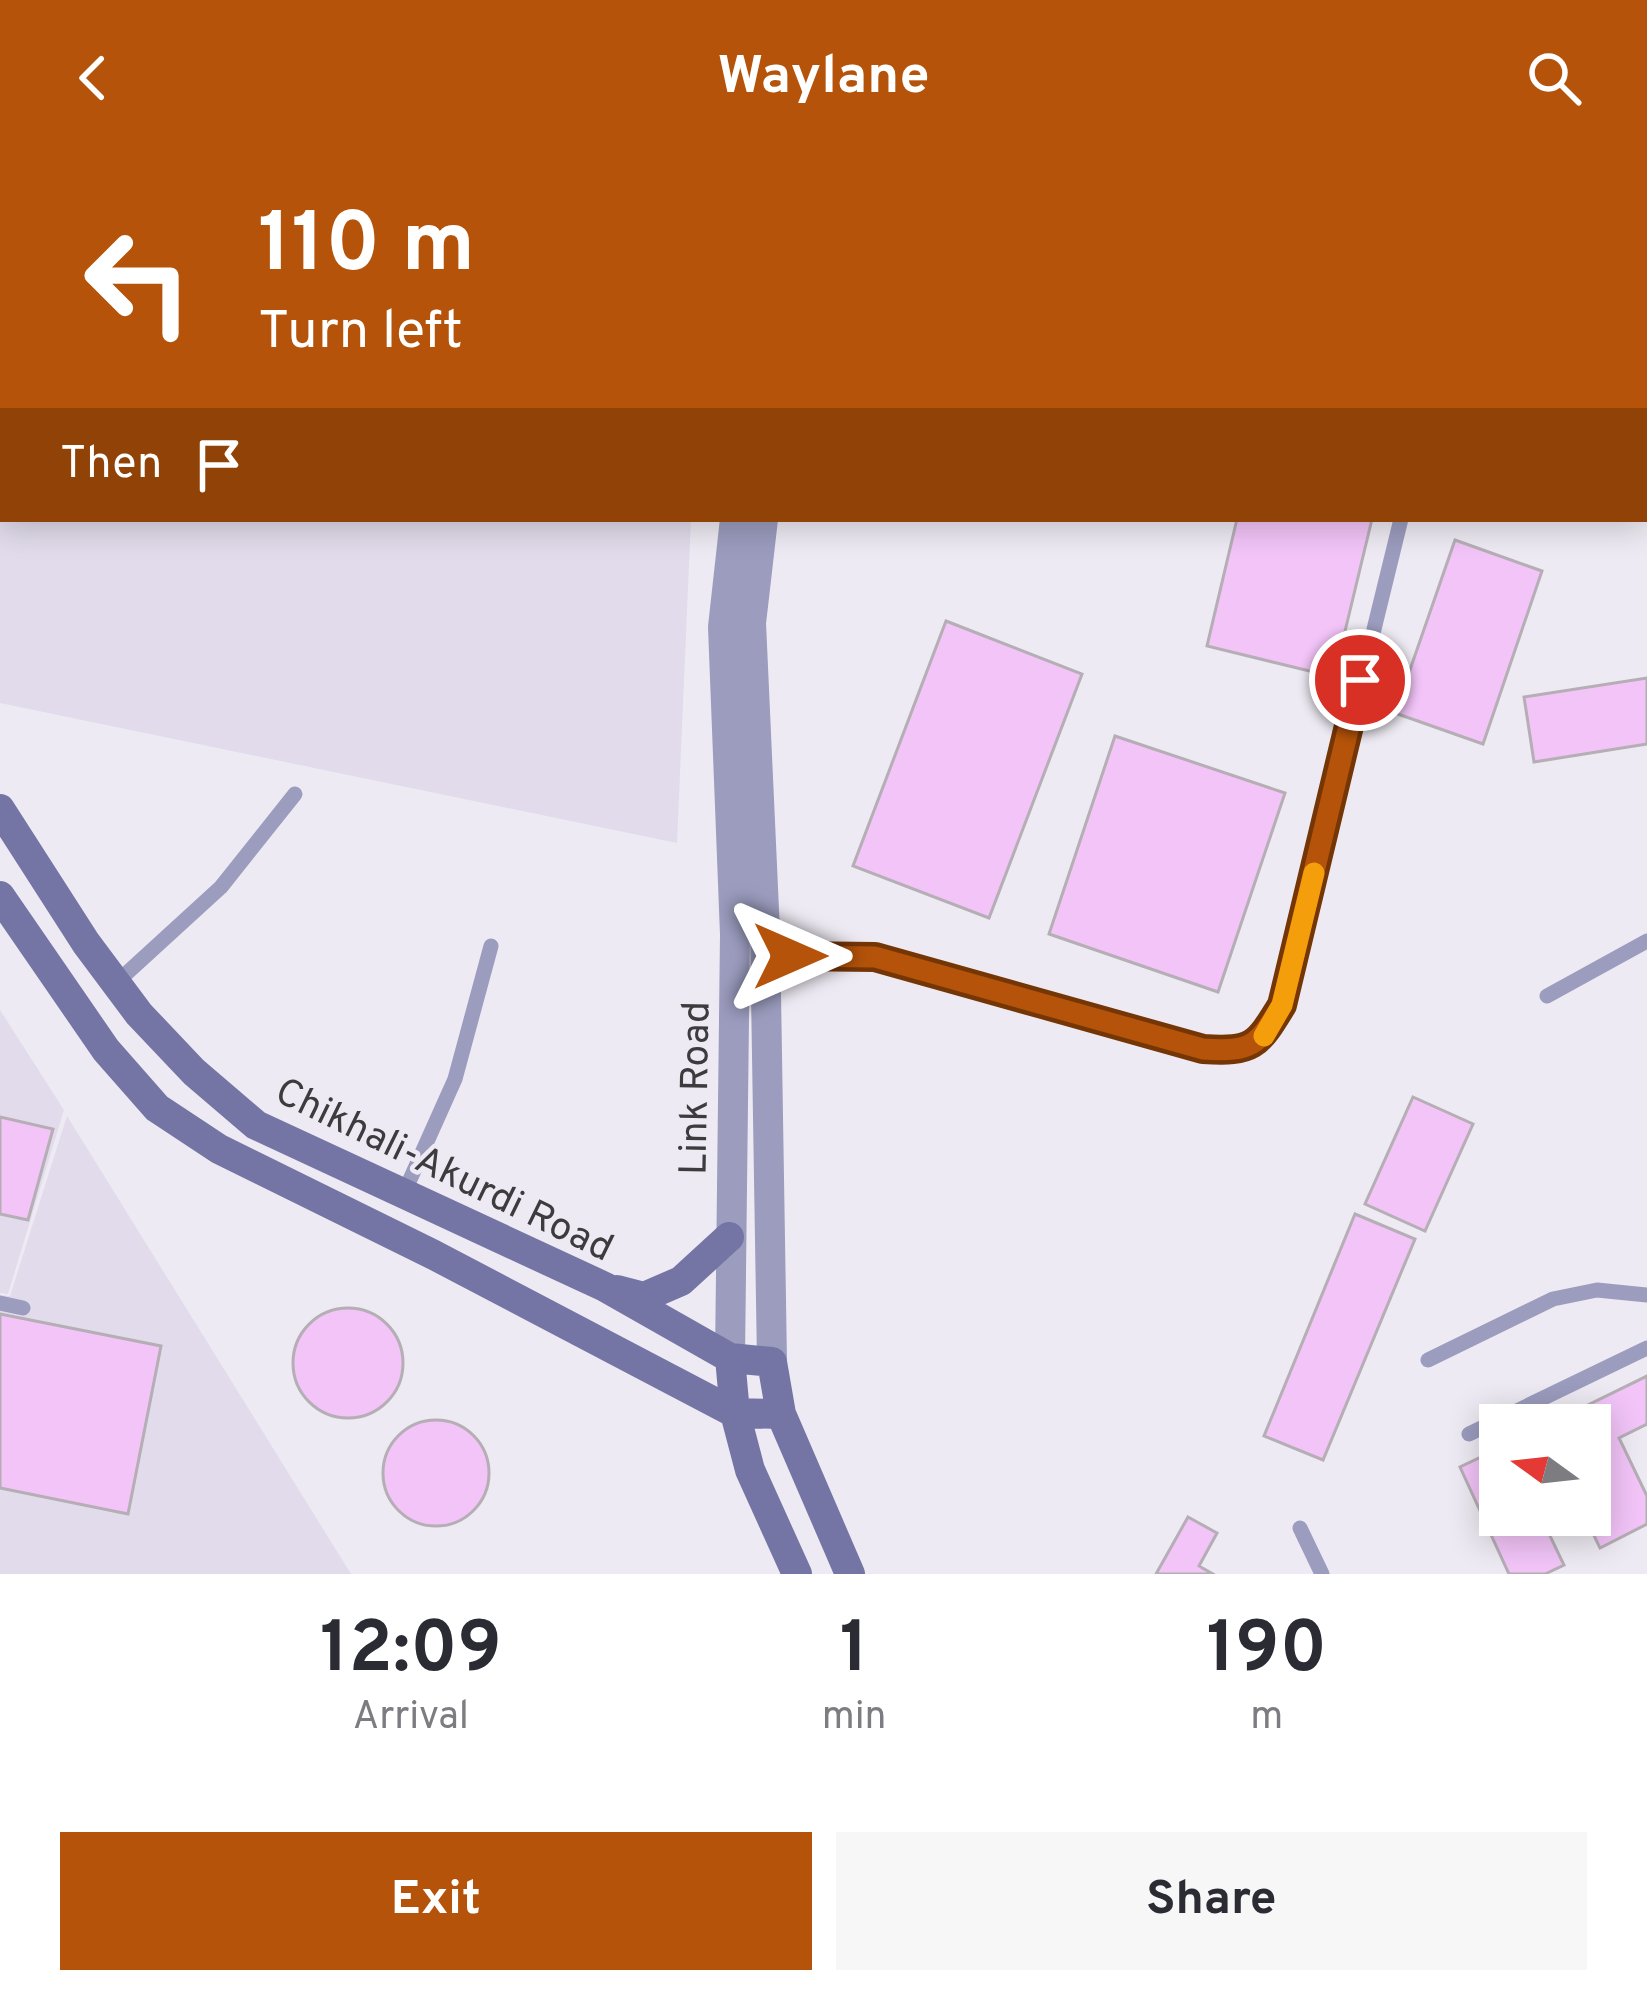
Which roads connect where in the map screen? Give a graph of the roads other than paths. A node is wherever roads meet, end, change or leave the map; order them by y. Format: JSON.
{"nodes":[{"id":1,"x":735,"y":522,"type":"edge"},
{"id":2,"x":763,"y":522,"type":"edge"},
{"id":3,"x":1400,"y":522,"type":"edge"},
{"id":4,"x":295,"y":794,"type":"dead end"},
{"id":5,"x":0,"y":809,"type":"edge"},
{"id":6,"x":0,"y":896,"type":"edge"},
{"id":7,"x":1647,"y":941,"type":"edge"},
{"id":8,"x":755,"y":942,"type":"junction"},
{"id":9,"x":490,"y":946,"type":"dead end"},
{"id":10,"x":116,"y":983,"type":"junction"},
{"id":11,"x":1546,"y":996,"type":"dead end"},
{"id":12,"x":404,"y":1193,"type":"junction"},
{"id":13,"x":729,"y":1238,"type":"junction"},
{"id":14,"x":605,"y":1287,"type":"junction"},
{"id":15,"x":1647,"y":1295,"type":"edge"},
{"id":16,"x":0,"y":1303,"type":"edge"},
{"id":17,"x":23,"y":1308,"type":"dead end"},
{"id":18,"x":1647,"y":1348,"type":"edge"},
{"id":19,"x":730,"y":1358,"type":"junction"},
{"id":20,"x":1428,"y":1360,"type":"dead end"},
{"id":21,"x":772,"y":1362,"type":"junction"},
{"id":22,"x":735,"y":1413,"type":"junction"},
{"id":23,"x":781,"y":1414,"type":"junction"},
{"id":24,"x":1469,"y":1434,"type":"dead end"},
{"id":25,"x":1300,"y":1528,"type":"dead end"},
{"id":26,"x":844,"y":1565,"type":"edge"},
{"id":27,"x":797,"y":1574,"type":"edge"},
{"id":28,"x":1322,"y":1574,"type":"edge"}],
"edges":[{"from":1,"to":8,"type":"street","name":"Link Road"},
{"from":2,"to":8,"type":"street","name":"Link Road"},
{"from":3,"to":8,"type":"lane"},
{"from":4,"to":10,"type":"lane"},
{"from":5,"to":10,"type":"main road","name":"Chikhali-Akurdi Road"},
{"from":6,"to":22,"type":"main road","name":"Chikhali-Akurdi Road"},
{"from":7,"to":11,"type":"lane"},
{"from":8,"to":13,"type":"street","name":"Link Road"},
{"from":8,"to":21,"type":"street","name":"Link Road"},
{"from":9,"to":12,"type":"lane"},
{"from":10,"to":12,"type":"main road","name":"Chikhali-Akurdi Road"},
{"from":12,"to":14,"type":"main road","name":"Chikhali-Akurdi Road"},
{"from":13,"to":14,"type":"main road"},
{"from":13,"to":19,"type":"street","name":"Link Road"},
{"from":14,"to":19,"type":"main road","name":"Chikhali-Akurdi Road"},
{"from":15,"to":20,"type":"lane"},
{"from":16,"to":17,"type":"lane"},
{"from":18,"to":24,"type":"lane"},
{"from":19,"to":21,"type":"main road","name":"Chikhali-Akurdi Road"},
{"from":19,"to":22,"type":"main road","name":"Link Road"},
{"from":21,"to":23,"type":"main road","name":"Link Road"},
{"from":22,"to":23,"type":"main road","name":"Chikhali-Akurdi Road"},
{"from":22,"to":27,"type":"main road","name":"Link Road"},
{"from":23,"to":26,"type":"main road","name":"Link Road"},
{"from":25,"to":28,"type":"lane"}]}
